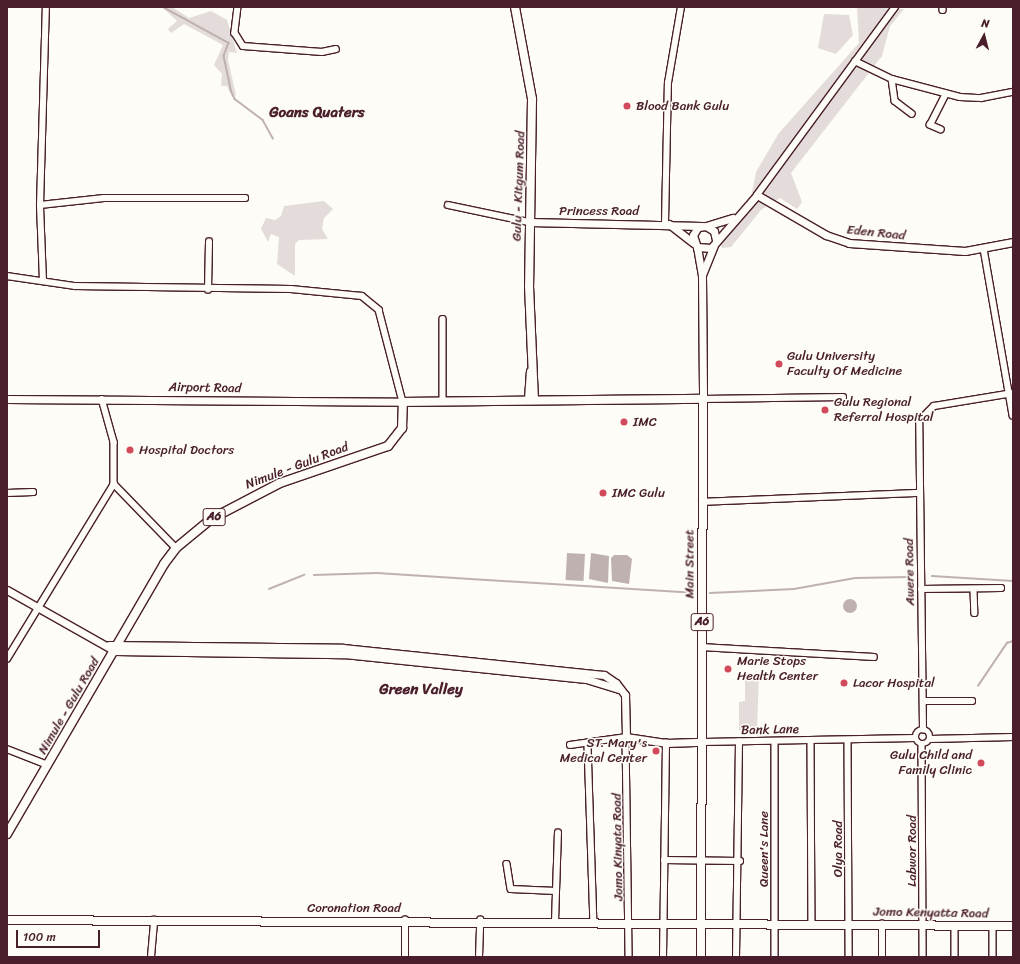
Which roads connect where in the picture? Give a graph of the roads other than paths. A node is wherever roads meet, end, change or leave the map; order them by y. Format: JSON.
{"nodes":[{"id":1,"x":46,"y":7,"type":"edge"},
{"id":2,"x":238,"y":7,"type":"edge"},
{"id":3,"x":515,"y":7,"type":"edge"},
{"id":4,"x":681,"y":7,"type":"edge"},
{"id":5,"x":895,"y":7,"type":"edge"},
{"id":6,"x":336,"y":49,"type":"dead end"},
{"id":7,"x":855,"y":61,"type":"junction"},
{"id":8,"x":892,"y":78,"type":"junction"},
{"id":9,"x":1013,"y":92,"type":"edge"},
{"id":10,"x":946,"y":94,"type":"junction"},
{"id":11,"x":912,"y":114,"type":"dead end"},
{"id":12,"x":941,"y":130,"type":"dead end"},
{"id":13,"x":757,"y":195,"type":"junction"},
{"id":14,"x":245,"y":198,"type":"dead end"},
{"id":15,"x":40,"y":205,"type":"junction"},
{"id":16,"x":448,"y":205,"type":"dead end"},
{"id":17,"x":734,"y":218,"type":"junction"},
{"id":18,"x":529,"y":222,"type":"junction"},
{"id":19,"x":667,"y":223,"type":"junction"},
{"id":20,"x":704,"y":226,"type":"junction"},
{"id":21,"x":210,"y":242,"type":"dead end"},
{"id":22,"x":1013,"y":242,"type":"edge"},
{"id":23,"x":715,"y":243,"type":"junction"},
{"id":24,"x":695,"y":245,"type":"junction"},
{"id":25,"x":984,"y":249,"type":"junction"},
{"id":26,"x":7,"y":276,"type":"edge"},
{"id":27,"x":702,"y":276,"type":"junction"},
{"id":28,"x":43,"y":281,"type":"junction"},
{"id":29,"x":208,"y":290,"type":"junction"},
{"id":30,"x":443,"y":319,"type":"dead end"},
{"id":31,"x":532,"y":384,"type":"junction"},
{"id":32,"x":1011,"y":393,"type":"edge"},
{"id":33,"x":843,"y":397,"type":"dead end"},
{"id":34,"x":7,"y":399,"type":"edge"},
{"id":35,"x":102,"y":399,"type":"junction"},
{"id":36,"x":703,"y":399,"type":"junction"},
{"id":37,"x":443,"y":400,"type":"junction"},
{"id":38,"x":516,"y":400,"type":"junction"},
{"id":39,"x":532,"y":400,"type":"junction"},
{"id":40,"x":546,"y":400,"type":"junction"},
{"id":41,"x":403,"y":402,"type":"junction"},
{"id":42,"x":1013,"y":416,"type":"edge"},
{"id":43,"x":114,"y":484,"type":"junction"},
{"id":44,"x":33,"y":492,"type":"dead end"},
{"id":45,"x":7,"y":493,"type":"edge"},
{"id":46,"x":919,"y":493,"type":"junction"},
{"id":47,"x":702,"y":502,"type":"junction"},
{"id":48,"x":176,"y":548,"type":"junction"},
{"id":49,"x":1001,"y":588,"type":"dead end"},
{"id":50,"x":921,"y":589,"type":"junction"},
{"id":51,"x":7,"y":590,"type":"edge"},
{"id":52,"x":974,"y":590,"type":"junction"},
{"id":53,"x":39,"y":609,"type":"junction"},
{"id":54,"x":975,"y":613,"type":"dead end"},
{"id":55,"x":114,"y":647,"type":"junction"},
{"id":56,"x":702,"y":647,"type":"junction"},
{"id":57,"x":874,"y":657,"type":"dead end"},
{"id":58,"x":7,"y":659,"type":"edge"},
{"id":59,"x":923,"y":701,"type":"junction"},
{"id":60,"x":972,"y":701,"type":"dead end"},
{"id":61,"x":923,"y":730,"type":"junction"},
{"id":62,"x":626,"y":737,"type":"junction"},
{"id":63,"x":1013,"y":737,"type":"edge"},
{"id":64,"x":915,"y":738,"type":"junction"},
{"id":65,"x":930,"y":739,"type":"junction"},
{"id":66,"x":848,"y":740,"type":"junction"},
{"id":67,"x":811,"y":741,"type":"junction"},
{"id":68,"x":703,"y":742,"type":"junction"},
{"id":69,"x":739,"y":742,"type":"junction"},
{"id":70,"x":775,"y":742,"type":"junction"},
{"id":71,"x":666,"y":743,"type":"junction"},
{"id":72,"x":570,"y":745,"type":"dead end"},
{"id":73,"x":588,"y":745,"type":"junction"},
{"id":74,"x":922,"y":745,"type":"junction"},
{"id":75,"x":7,"y":749,"type":"edge"},
{"id":76,"x":48,"y":765,"type":"junction"},
{"id":77,"x":558,"y":833,"type":"dead end"},
{"id":78,"x":7,"y":834,"type":"edge"},
{"id":79,"x":664,"y":860,"type":"junction"},
{"id":80,"x":702,"y":860,"type":"junction"},
{"id":81,"x":740,"y":861,"type":"junction"},
{"id":82,"x":507,"y":864,"type":"dead end"},
{"id":83,"x":556,"y":891,"type":"junction"},
{"id":84,"x":7,"y":920,"type":"edge"},
{"id":85,"x":154,"y":920,"type":"junction"},
{"id":86,"x":405,"y":920,"type":"junction"},
{"id":87,"x":480,"y":920,"type":"junction"},
{"id":88,"x":555,"y":922,"type":"junction"},
{"id":89,"x":594,"y":923,"type":"junction"},
{"id":90,"x":630,"y":923,"type":"junction"},
{"id":91,"x":662,"y":923,"type":"junction"},
{"id":92,"x":702,"y":924,"type":"junction"},
{"id":93,"x":737,"y":924,"type":"junction"},
{"id":94,"x":774,"y":924,"type":"junction"},
{"id":95,"x":812,"y":924,"type":"junction"},
{"id":96,"x":850,"y":924,"type":"junction"},
{"id":97,"x":882,"y":924,"type":"junction"},
{"id":98,"x":923,"y":925,"type":"junction"},
{"id":99,"x":955,"y":925,"type":"junction"},
{"id":100,"x":993,"y":926,"type":"junction"},
{"id":101,"x":1013,"y":926,"type":"edge"},
{"id":102,"x":151,"y":957,"type":"edge"},
{"id":103,"x":405,"y":957,"type":"edge"},
{"id":104,"x":479,"y":957,"type":"edge"},
{"id":105,"x":629,"y":957,"type":"edge"},
{"id":106,"x":663,"y":957,"type":"edge"},
{"id":107,"x":701,"y":957,"type":"edge"},
{"id":108,"x":736,"y":957,"type":"edge"},
{"id":109,"x":775,"y":957,"type":"edge"},
{"id":110,"x":850,"y":957,"type":"edge"},
{"id":111,"x":882,"y":957,"type":"edge"},
{"id":112,"x":923,"y":957,"type":"edge"},
{"id":113,"x":955,"y":957,"type":"edge"},
{"id":114,"x":993,"y":957,"type":"edge"}],
"edges":[{"from":1,"to":15,"type":"street"},
{"from":2,"to":6,"type":"street"},
{"from":3,"to":18,"type":"main road","name":"Gulu - Kitgum Road"},
{"from":4,"to":19,"type":"street"},
{"from":5,"to":7,"type":"street"},
{"from":7,"to":8,"type":"street"},
{"from":7,"to":13,"type":"street"},
{"from":8,"to":10,"type":"street"},
{"from":8,"to":11,"type":"street"},
{"from":9,"to":10,"type":"street"},
{"from":10,"to":12,"type":"street"},
{"from":13,"to":17,"type":"street"},
{"from":13,"to":25,"type":"street","name":"Eden Road"},
{"from":14,"to":15,"type":"street"},
{"from":15,"to":28,"type":"street"},
{"from":16,"to":18,"type":"street"},
{"from":17,"to":20,"type":"street","name":"Princess Road"},
{"from":17,"to":23,"type":"street"},
{"from":18,"to":19,"type":"street","name":"Princess Road"},
{"from":18,"to":31,"type":"main road","name":"Gulu - Kitgum Road"},
{"from":19,"to":20,"type":"street","name":"Princess Road"},
{"from":19,"to":24,"type":"street"},
{"from":20,"to":23,"type":"street"},
{"from":20,"to":24,"type":"street"},
{"from":21,"to":29,"type":"street"},
{"from":22,"to":25,"type":"street","name":"Eden Road"},
{"from":23,"to":24,"type":"street"},
{"from":23,"to":27,"type":"street"},
{"from":24,"to":27,"type":"street"},
{"from":25,"to":32,"type":"street"},
{"from":26,"to":28,"type":"street"},
{"from":27,"to":36,"type":"street","name":"Main Street"},
{"from":28,"to":29,"type":"street"},
{"from":29,"to":41,"type":"street"},
{"from":30,"to":37,"type":"street"},
{"from":31,"to":38,"type":"main road"},
{"from":31,"to":39,"type":"main road","name":"Gulu - Kitgum Road"},
{"from":31,"to":40,"type":"main road"},
{"from":32,"to":42,"type":"street"},
{"from":32,"to":46,"type":"street","name":"Awere Road"},
{"from":33,"to":36,"type":"street"},
{"from":34,"to":35,"type":"street","name":"Airport Road"},
{"from":35,"to":41,"type":"street","name":"Airport Road"},
{"from":35,"to":43,"type":"street"},
{"from":36,"to":40,"type":"main road"},
{"from":36,"to":47,"type":"main road","name":"Main Street","number":"A6"},
{"from":37,"to":38,"type":"main road"},
{"from":37,"to":41,"type":"main road"},
{"from":38,"to":39,"type":"main road"},
{"from":39,"to":40,"type":"main road"},
{"from":41,"to":48,"type":"main road","name":"Nimule - Gulu Road","number":"A6"},
{"from":43,"to":48,"type":"street"},
{"from":43,"to":53,"type":"street"},
{"from":44,"to":45,"type":"street"},
{"from":46,"to":47,"type":"street"},
{"from":46,"to":50,"type":"street","name":"Awere Road"},
{"from":47,"to":56,"type":"main road","name":"Main Street","number":"A6"},
{"from":48,"to":55,"type":"main road","name":"Nimule - Gulu Road","number":"A6"},
{"from":49,"to":52,"type":"street"},
{"from":50,"to":52,"type":"street"},
{"from":50,"to":59,"type":"street","name":"Awere Road"},
{"from":51,"to":53,"type":"street"},
{"from":52,"to":54,"type":"street"},
{"from":53,"to":55,"type":"street"},
{"from":53,"to":58,"type":"street"},
{"from":55,"to":62,"type":"street"},
{"from":55,"to":76,"type":"main road","name":"Nimule - Gulu Road","number":"A6"},
{"from":56,"to":57,"type":"street"},
{"from":56,"to":68,"type":"main road","name":"Main Street","number":"A6"},
{"from":59,"to":60,"type":"street"},
{"from":59,"to":61,"type":"street","name":"Awere Road"},
{"from":61,"to":64,"type":"street"},
{"from":61,"to":65,"type":"street"},
{"from":62,"to":71,"type":"street","name":"Bank Lane"},
{"from":62,"to":73,"type":"street"},
{"from":62,"to":90,"type":"street","name":"Jomo Kinyata Road"},
{"from":63,"to":65,"type":"street"},
{"from":64,"to":66,"type":"street","name":"Bank Lane"},
{"from":64,"to":74,"type":"street"},
{"from":65,"to":74,"type":"street"},
{"from":66,"to":67,"type":"street","name":"Bank Lane"},
{"from":66,"to":96,"type":"street","name":"Olya Road"},
{"from":67,"to":70,"type":"street","name":"Bank Lane"},
{"from":67,"to":95,"type":"street"},
{"from":68,"to":69,"type":"street","name":"Bank Lane"},
{"from":68,"to":71,"type":"street","name":"Bank Lane"},
{"from":68,"to":80,"type":"main road","name":"Main Street","number":"A6"},
{"from":69,"to":70,"type":"street","name":"Bank Lane"},
{"from":69,"to":81,"type":"street"},
{"from":70,"to":94,"type":"street","name":"Queen's Lane"},
{"from":71,"to":79,"type":"street"},
{"from":72,"to":73,"type":"street"},
{"from":73,"to":89,"type":"street"},
{"from":74,"to":98,"type":"street","name":"Labwor Road"},
{"from":75,"to":76,"type":"street"},
{"from":76,"to":78,"type":"main road","name":"Nimule - Gulu Road","number":"A6"},
{"from":77,"to":83,"type":"street"},
{"from":79,"to":80,"type":"street"},
{"from":79,"to":91,"type":"street"},
{"from":80,"to":81,"type":"street"},
{"from":80,"to":92,"type":"main road","name":"Main Street","number":"A6"},
{"from":81,"to":93,"type":"street"},
{"from":82,"to":83,"type":"street"},
{"from":83,"to":88,"type":"street"},
{"from":84,"to":85,"type":"main road","name":"Coronation Road"},
{"from":85,"to":86,"type":"main road","name":"Coronation Road"},
{"from":85,"to":102,"type":"street"},
{"from":86,"to":87,"type":"main road","name":"Coronation Road"},
{"from":86,"to":103,"type":"street"},
{"from":87,"to":88,"type":"main road","name":"Coronation Road"},
{"from":87,"to":104,"type":"street"},
{"from":88,"to":89,"type":"main road","name":"Coronation Road"},
{"from":89,"to":90,"type":"main road","name":"Coronation Road"},
{"from":90,"to":91,"type":"main road","name":"Coronation Road"},
{"from":90,"to":105,"type":"street","name":"Jomo Kinyata Road"},
{"from":91,"to":92,"type":"main road","name":"Coronation Road"},
{"from":91,"to":106,"type":"street"},
{"from":92,"to":93,"type":"main road","name":"Coronation Road"},
{"from":92,"to":107,"type":"main road","number":"A6"},
{"from":93,"to":94,"type":"main road","name":"Coronation Road"},
{"from":93,"to":108,"type":"street"},
{"from":94,"to":95,"type":"main road","name":"Jomo Kenyatta Road"},
{"from":94,"to":109,"type":"street","name":"Queen's Lane"},
{"from":95,"to":96,"type":"main road","name":"Jomo Kenyatta Road"},
{"from":96,"to":97,"type":"main road","name":"Jomo Kenyatta Road"},
{"from":96,"to":110,"type":"street","name":"Olya Road"},
{"from":97,"to":98,"type":"main road","name":"Jomo Kenyatta Road"},
{"from":97,"to":111,"type":"street"},
{"from":98,"to":99,"type":"main road","name":"Jomo Kenyatta Road"},
{"from":98,"to":112,"type":"street","name":"Labwor Road"},
{"from":99,"to":100,"type":"main road","name":"Jomo Kenyatta Road"},
{"from":99,"to":113,"type":"street"},
{"from":100,"to":101,"type":"main road","name":"Jomo Kenyatta Road"},
{"from":100,"to":114,"type":"street"}]}
